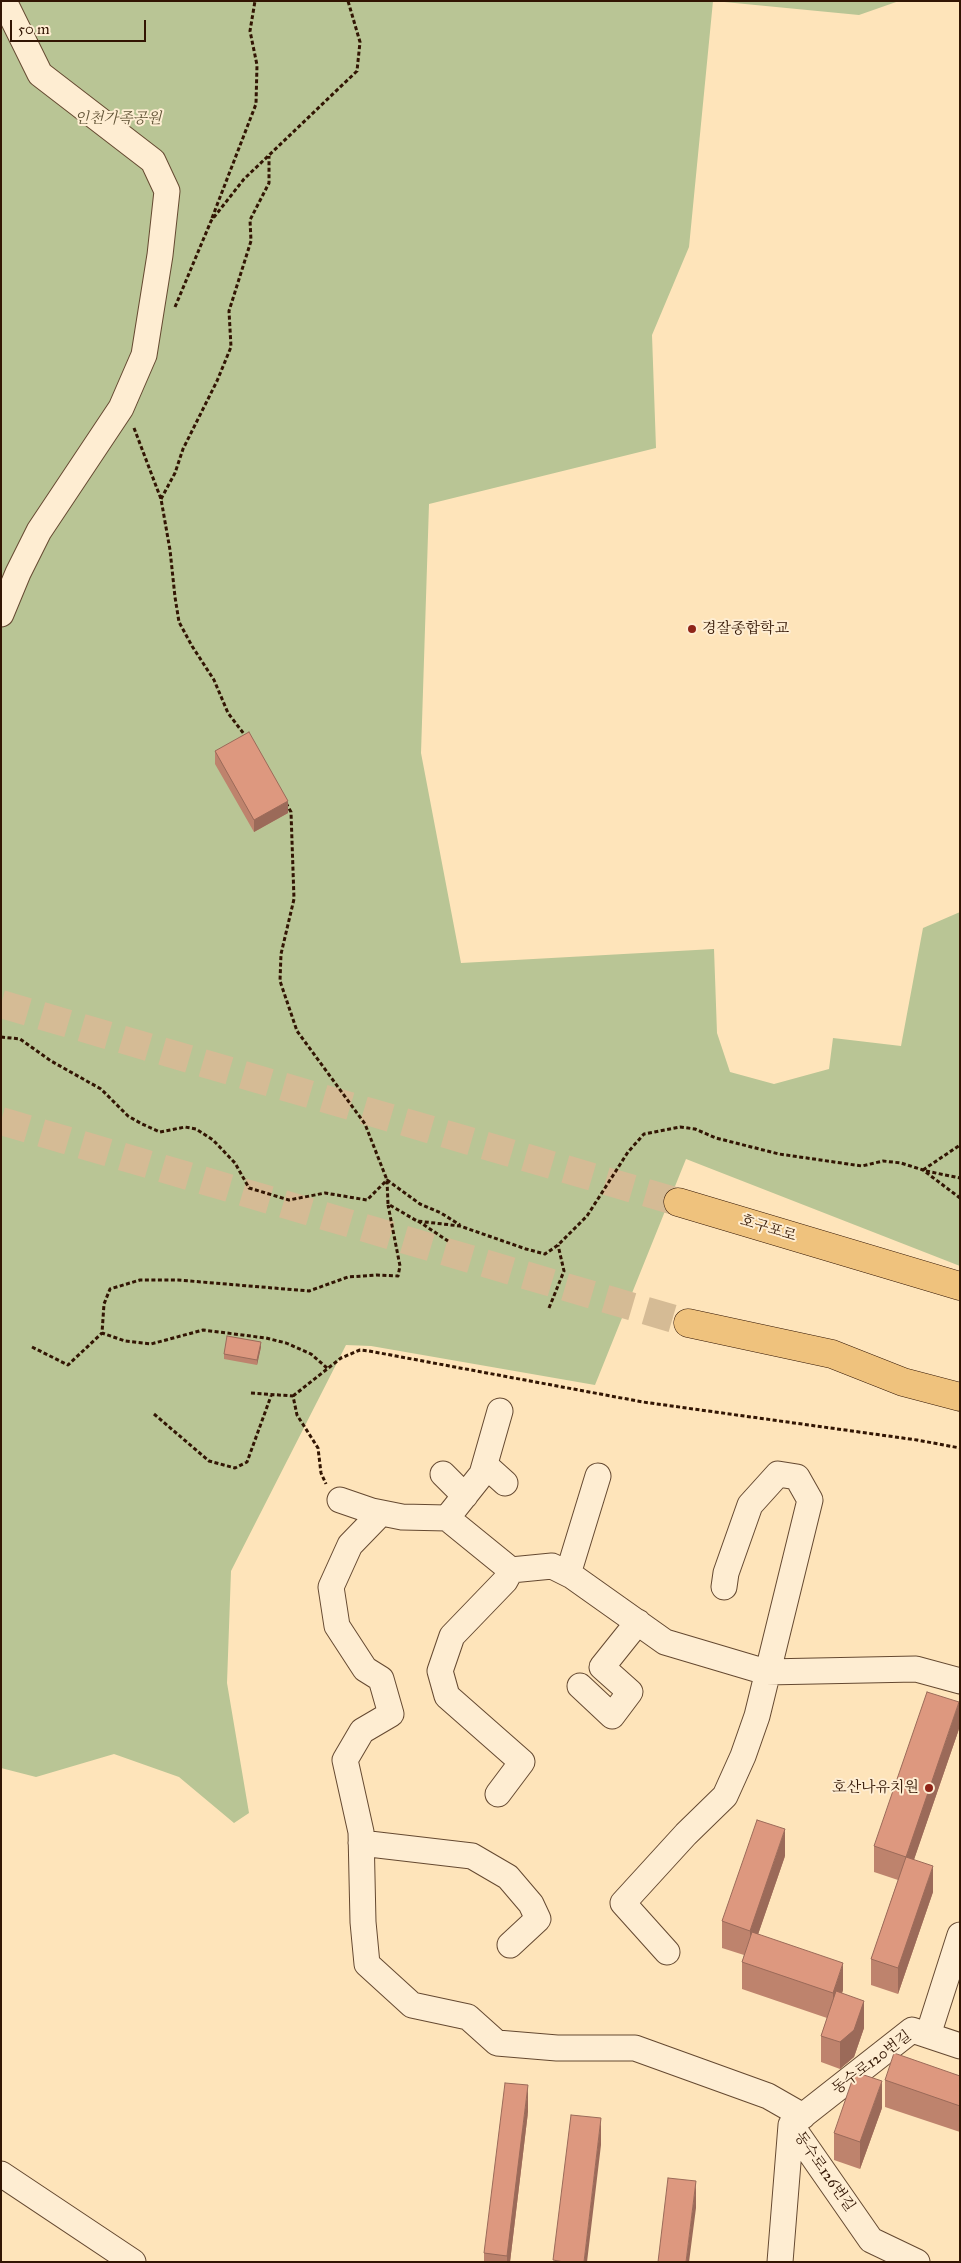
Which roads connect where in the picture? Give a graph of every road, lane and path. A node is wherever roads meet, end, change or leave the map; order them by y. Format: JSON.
{"nodes":[{"id":1,"x":4,"y":1,"type":"edge"},
{"id":2,"x":255,"y":1,"type":"edge"},
{"id":3,"x":348,"y":1,"type":"edge"},
{"id":4,"x":269,"y":155,"type":"junction"},
{"id":5,"x":211,"y":221,"type":"junction"},
{"id":6,"x":174,"y":308,"type":"dead end"},
{"id":7,"x":121,"y":408,"type":"junction"},
{"id":8,"x":161,"y":499,"type":"junction"},
{"id":9,"x":1,"y":614,"type":"edge"},
{"id":10,"x":250,"y":743,"type":"edge"},
{"id":11,"x":282,"y":797,"type":"edge"},
{"id":12,"x":1,"y":1037,"type":"edge"},
{"id":13,"x":960,"y":1145,"type":"edge"},
{"id":14,"x":922,"y":1170,"type":"junction"},
{"id":15,"x":960,"y":1178,"type":"edge"},
{"id":16,"x":387,"y":1180,"type":"junction"},
{"id":17,"x":960,"y":1198,"type":"edge"},
{"id":18,"x":678,"y":1202,"type":"tunnel mouth"},
{"id":19,"x":388,"y":1204,"type":"junction"},
{"id":20,"x":417,"y":1221,"type":"junction"},
{"id":21,"x":460,"y":1226,"type":"junction"},
{"id":22,"x":448,"y":1241,"type":"dead end"},
{"id":23,"x":558,"y":1246,"type":"junction"},
{"id":24,"x":858,"y":1256,"type":"junction"},
{"id":25,"x":960,"y":1286,"type":"edge"},
{"id":26,"x":960,"y":1303,"type":"edge"},
{"id":27,"x":549,"y":1308,"type":"dead end"},
{"id":28,"x":688,"y":1323,"type":"tunnel mouth"},
{"id":29,"x":102,"y":1333,"type":"junction"},
{"id":30,"x":32,"y":1347,"type":"dead end"},
{"id":31,"x":832,"y":1354,"type":"junction"},
{"id":32,"x":327,"y":1368,"type":"junction"},
{"id":33,"x":960,"y":1380,"type":"edge"},
{"id":34,"x":251,"y":1393,"type":"dead end"},
{"id":35,"x":271,"y":1396,"type":"junction"},
{"id":36,"x":293,"y":1396,"type":"junction"},
{"id":37,"x":960,"y":1397,"type":"edge"},
{"id":38,"x":500,"y":1411,"type":"dead end"},
{"id":39,"x":154,"y":1414,"type":"dead end"},
{"id":40,"x":960,"y":1448,"type":"edge"},
{"id":41,"x":485,"y":1465,"type":"junction"},
{"id":42,"x":442,"y":1474,"type":"dead end"},
{"id":43,"x":598,"y":1476,"type":"dead end"},
{"id":44,"x":505,"y":1483,"type":"dead end"},
{"id":45,"x":465,"y":1496,"type":"junction"},
{"id":46,"x":340,"y":1500,"type":"joint"},
{"id":47,"x":381,"y":1514,"type":"junction"},
{"id":48,"x":447,"y":1518,"type":"junction"},
{"id":49,"x":511,"y":1570,"type":"junction"},
{"id":50,"x":568,"y":1574,"type":"junction"},
{"id":51,"x":724,"y":1587,"type":"dead end"},
{"id":52,"x":638,"y":1622,"type":"junction"},
{"id":53,"x":766,"y":1672,"type":"junction"},
{"id":54,"x":960,"y":1681,"type":"edge"},
{"id":55,"x":580,"y":1686,"type":"dead end"},
{"id":56,"x":498,"y":1794,"type":"dead end"},
{"id":57,"x":361,"y":1843,"type":"junction"},
{"id":58,"x":960,"y":1935,"type":"edge"},
{"id":59,"x":510,"y":1944,"type":"dead end"},
{"id":60,"x":667,"y":1952,"type":"dead end"},
{"id":61,"x":928,"y":2035,"type":"junction"},
{"id":62,"x":960,"y":2046,"type":"edge"},
{"id":63,"x":797,"y":2121,"type":"junction"},
{"id":64,"x":1,"y":2174,"type":"edge"},
{"id":65,"x":133,"y":2262,"type":"edge"},
{"id":66,"x":780,"y":2262,"type":"edge"},
{"id":67,"x":917,"y":2262,"type":"edge"}],
"edges":[{"from":1,"to":7,"type":"street"},
{"from":2,"to":5,"type":"path"},
{"from":3,"to":4,"type":"path"},
{"from":4,"to":5,"type":"path"},
{"from":4,"to":8,"type":"path"},
{"from":5,"to":6,"type":"path"},
{"from":7,"to":8,"type":"path"},
{"from":7,"to":9,"type":"street"},
{"from":8,"to":10,"type":"path"},
{"from":11,"to":16,"type":"path"},
{"from":12,"to":16,"type":"path"},
{"from":13,"to":14,"type":"path"},
{"from":14,"to":15,"type":"path"},
{"from":14,"to":17,"type":"path"},
{"from":14,"to":23,"type":"path"},
{"from":16,"to":19,"type":"path"},
{"from":16,"to":21,"type":"path"},
{"from":18,"to":24,"type":"main road","name":"호구포로"},
{"from":19,"to":20,"type":"path"},
{"from":19,"to":29,"type":"path"},
{"from":20,"to":21,"type":"path"},
{"from":20,"to":22,"type":"path"},
{"from":21,"to":23,"type":"path"},
{"from":23,"to":27,"type":"path"},
{"from":24,"to":25,"type":"main road","name":"호구포로"},
{"from":24,"to":26,"type":"main road","name":"호구포로"},
{"from":28,"to":31,"type":"main road"},
{"from":29,"to":30,"type":"path"},
{"from":29,"to":32,"type":"path"},
{"from":31,"to":33,"type":"main road"},
{"from":31,"to":37,"type":"main road"},
{"from":32,"to":36,"type":"path"},
{"from":32,"to":40,"type":"path"},
{"from":34,"to":35,"type":"path"},
{"from":35,"to":36,"type":"path"},
{"from":35,"to":39,"type":"path"},
{"from":36,"to":46,"type":"path"},
{"from":38,"to":41,"type":"street"},
{"from":41,"to":44,"type":"street"},
{"from":41,"to":45,"type":"street"},
{"from":42,"to":45,"type":"street"},
{"from":43,"to":50,"type":"street"},
{"from":45,"to":48,"type":"street"},
{"from":46,"to":47,"type":"street"},
{"from":47,"to":48,"type":"street"},
{"from":47,"to":57,"type":"street"},
{"from":48,"to":49,"type":"street"},
{"from":49,"to":50,"type":"street"},
{"from":49,"to":56,"type":"street"},
{"from":50,"to":52,"type":"street"},
{"from":51,"to":53,"type":"street"},
{"from":52,"to":53,"type":"street"},
{"from":52,"to":55,"type":"street"},
{"from":53,"to":54,"type":"street"},
{"from":53,"to":60,"type":"street"},
{"from":57,"to":59,"type":"street"},
{"from":57,"to":63,"type":"street"},
{"from":58,"to":61,"type":"street"},
{"from":61,"to":62,"type":"street","name":"동수로120번길"},
{"from":61,"to":63,"type":"street","name":"동수로120번길"},
{"from":63,"to":66,"type":"street","name":"동수로126번길"},
{"from":63,"to":67,"type":"street","name":"동수로126번길"},
{"from":64,"to":65,"type":"street"}]}
